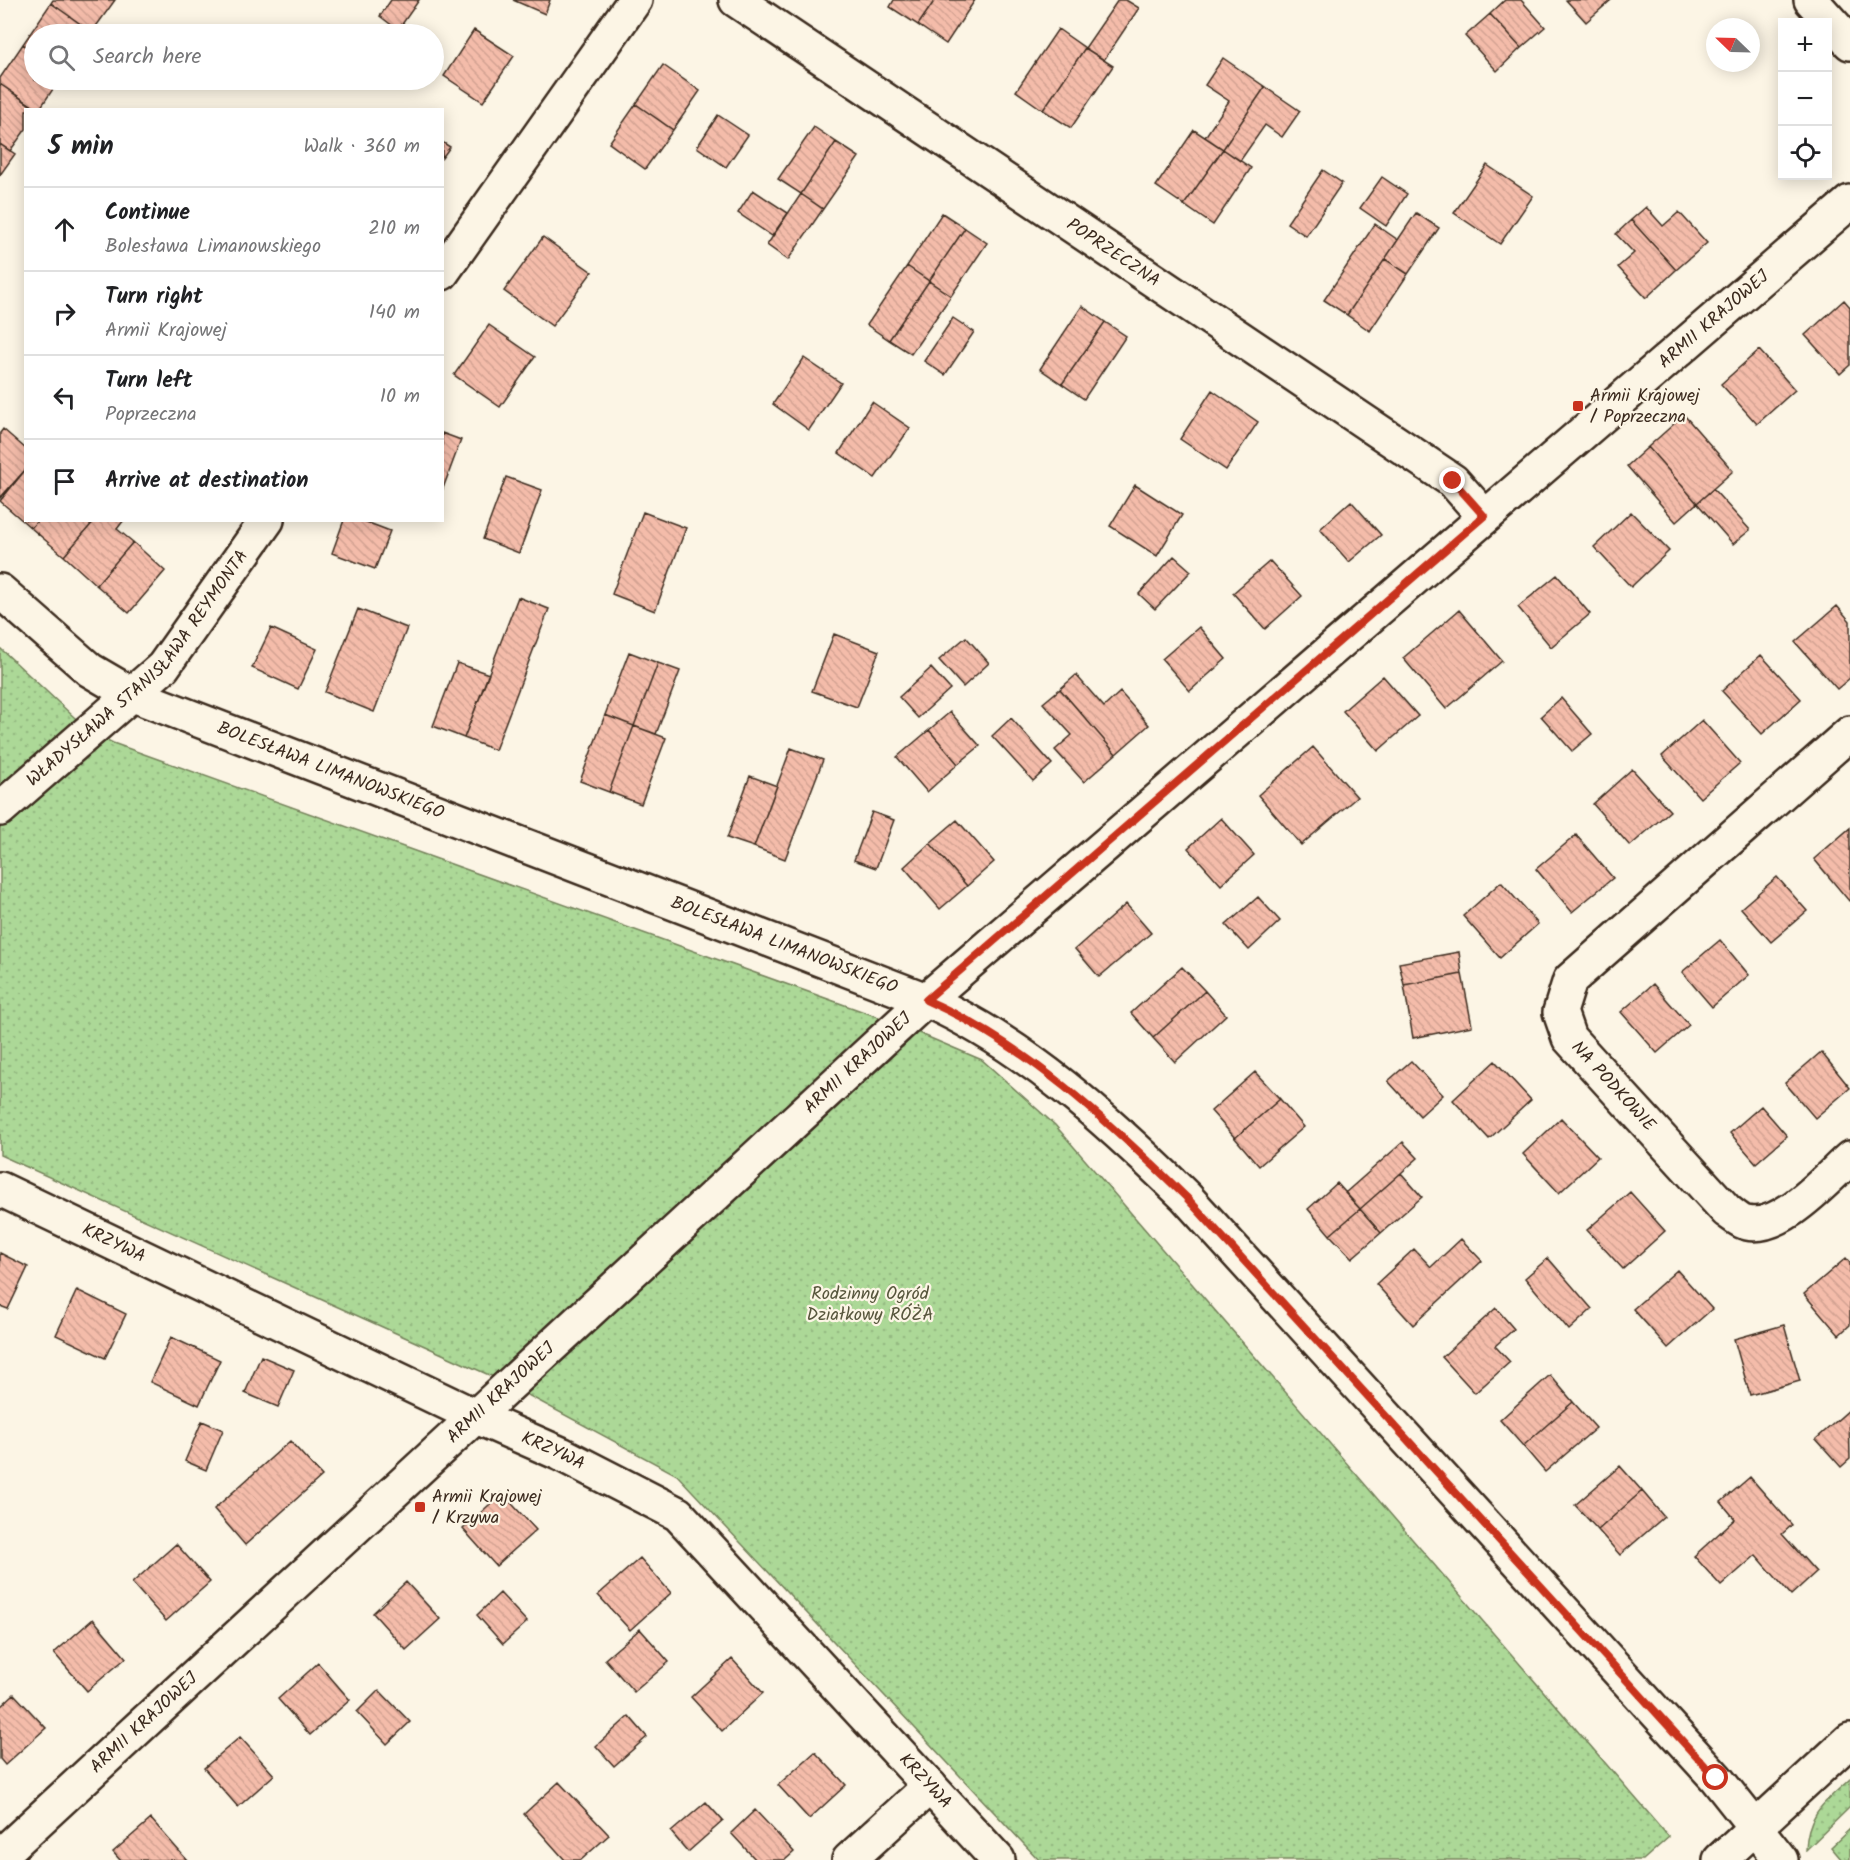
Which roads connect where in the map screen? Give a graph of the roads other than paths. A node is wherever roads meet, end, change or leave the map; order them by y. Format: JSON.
{"nodes":[{"id":1,"x":635,"y":0,"type":"edge"},
{"id":2,"x":736,"y":0,"type":"edge"},
{"id":3,"x":1811,"y":0,"type":"edge"},
{"id":4,"x":1850,"y":43,"type":"edge"},
{"id":5,"x":1850,"y":202,"type":"edge"},
{"id":6,"x":444,"y":270,"type":"edge"},
{"id":7,"x":1484,"y":516,"type":"junction"},
{"id":8,"x":266,"y":522,"type":"edge"},
{"id":9,"x":0,"y":591,"type":"edge"},
{"id":10,"x":131,"y":694,"type":"junction"},
{"id":11,"x":1850,"y":733,"type":"edge"},
{"id":12,"x":0,"y":809,"type":"edge"},
{"id":13,"x":926,"y":1000,"type":"junction"},
{"id":14,"x":1850,"y":1158,"type":"edge"},
{"id":15,"x":0,"y":1189,"type":"edge"},
{"id":16,"x":477,"y":1417,"type":"junction"},
{"id":17,"x":1850,"y":1740,"type":"edge"},
{"id":18,"x":930,"y":1786,"type":"junction"},
{"id":19,"x":1755,"y":1828,"type":"junction"},
{"id":20,"x":0,"y":1856,"type":"edge"},
{"id":21,"x":849,"y":1860,"type":"edge"},
{"id":22,"x":998,"y":1860,"type":"edge"},
{"id":23,"x":1719,"y":1860,"type":"edge"},
{"id":24,"x":1781,"y":1860,"type":"edge"}],
"edges":[{"from":1,"to":6,"type":"street"},
{"from":2,"to":7,"type":"street","name":"POPRZECZNA"},
{"from":3,"to":4,"type":"street"},
{"from":5,"to":7,"type":"street","name":"ARMII KRAJOWEJ"},
{"from":7,"to":13,"type":"street","name":"ARMII KRAJOWEJ"},
{"from":8,"to":10,"type":"street","name":"WŁADYSŁAWA STANISŁAWA REYMONTA"},
{"from":9,"to":10,"type":"street","name":"BOLESŁAWA LIMANOWSKIEGO"},
{"from":10,"to":12,"type":"street","name":"WŁADYSŁAWA STANISŁAWA REYMONTA"},
{"from":10,"to":13,"type":"street","name":"BOLESŁAWA LIMANOWSKIEGO"},
{"from":11,"to":14,"type":"street","name":"NA PODKOWIE"},
{"from":13,"to":16,"type":"street","name":"ARMII KRAJOWEJ"},
{"from":13,"to":19,"type":"street","name":"BOLESŁAWA LIMANOWSKIEGO"},
{"from":15,"to":16,"type":"street","name":"KRZYWA"},
{"from":16,"to":18,"type":"street","name":"KRZYWA"},
{"from":16,"to":20,"type":"street","name":"ARMII KRAJOWEJ"},
{"from":17,"to":19,"type":"street"},
{"from":18,"to":21,"type":"street"},
{"from":18,"to":22,"type":"street","name":"KRZYWA"},
{"from":19,"to":23,"type":"street"},
{"from":19,"to":24,"type":"street","name":"BOLESŁAWA LIMANOWSKIEGO"}]}
